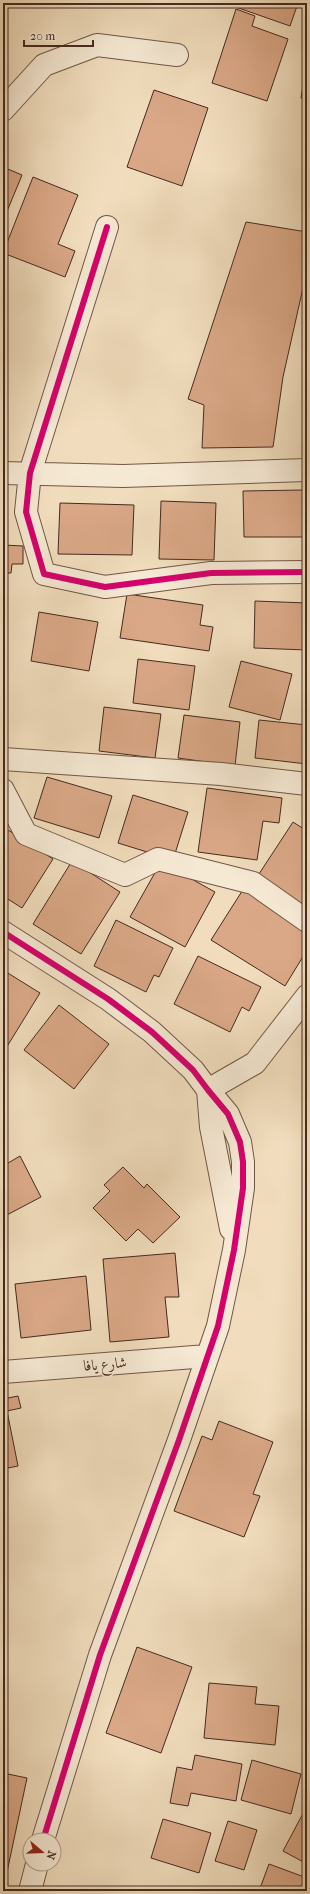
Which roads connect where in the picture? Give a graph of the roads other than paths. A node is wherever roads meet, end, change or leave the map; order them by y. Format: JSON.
{"nodes":[{"id":1,"x":177,"y":55,"type":"dead end"},
{"id":2,"x":3,"y":110,"type":"edge"},
{"id":3,"x":107,"y":227,"type":"dead end"},
{"id":4,"x":307,"y":470,"type":"edge"},
{"id":5,"x":3,"y":473,"type":"edge"},
{"id":6,"x":30,"y":473,"type":"junction"},
{"id":7,"x":307,"y":572,"type":"edge"},
{"id":8,"x":3,"y":759,"type":"edge"},
{"id":9,"x":307,"y":784,"type":"edge"},
{"id":10,"x":3,"y":790,"type":"edge"},
{"id":11,"x":307,"y":921,"type":"edge"},
{"id":12,"x":3,"y":932,"type":"edge"},
{"id":13,"x":307,"y":996,"type":"edge"},
{"id":14,"x":208,"y":1090,"type":"junction"},
{"id":15,"x":207,"y":1356,"type":"junction"},
{"id":16,"x":3,"y":1372,"type":"edge"},
{"id":17,"x":45,"y":1832,"type":"edge"},
{"id":18,"x":35,"y":1872,"type":"edge"},
{"id":19,"x":30,"y":1891,"type":"edge"}],
"edges":[{"from":1,"to":2,"type":"street"},
{"from":3,"to":6,"type":"street"},
{"from":4,"to":6,"type":"street"},
{"from":5,"to":6,"type":"street"},
{"from":6,"to":7,"type":"street"},
{"from":8,"to":9,"type":"street"},
{"from":10,"to":11,"type":"street"},
{"from":12,"to":14,"type":"street"},
{"from":13,"to":14,"type":"street"},
{"from":14,"to":15,"type":"street"},
{"from":15,"to":16,"type":"street","name":"شارع يافا"},
{"from":15,"to":17,"type":"street"},
{"from":18,"to":19,"type":"street"}]}
